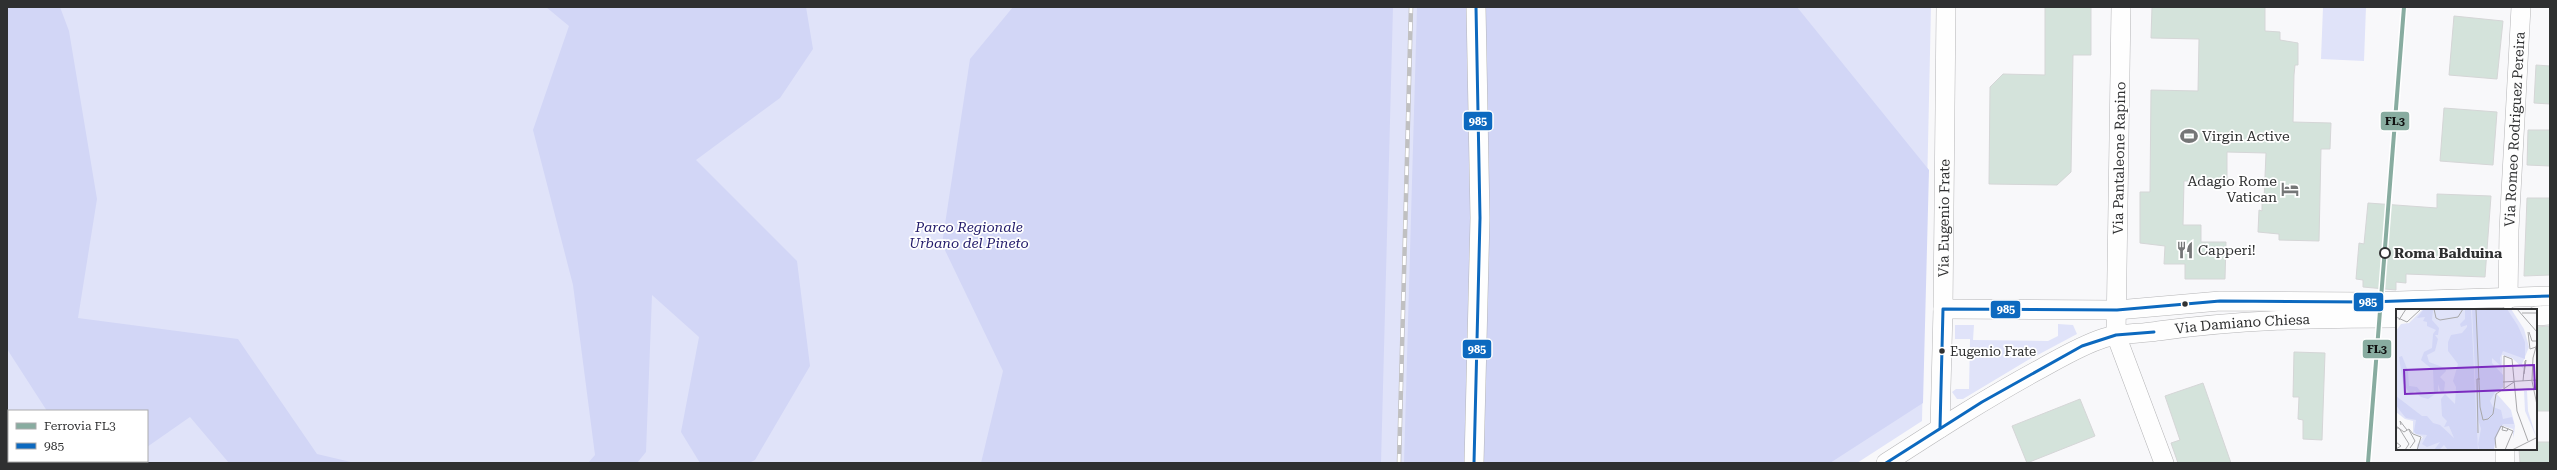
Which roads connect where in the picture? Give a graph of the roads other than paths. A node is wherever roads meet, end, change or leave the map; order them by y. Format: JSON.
{"nodes":[{"id":1,"x":1476,"y":7,"type":"edge"},
{"id":2,"x":1946,"y":7,"type":"edge"},
{"id":3,"x":2121,"y":7,"type":"edge"},
{"id":4,"x":2521,"y":7,"type":"edge"},
{"id":5,"x":2550,"y":296,"type":"edge"},
{"id":6,"x":2508,"y":298,"type":"junction"},
{"id":7,"x":2153,"y":308,"type":"junction"},
{"id":8,"x":1943,"y":309,"type":"junction"},
{"id":9,"x":2369,"y":309,"type":"junction"},
{"id":10,"x":2117,"y":310,"type":"junction"},
{"id":11,"x":2550,"y":315,"type":"edge"},
{"id":12,"x":2537,"y":316,"type":"edge"},
{"id":13,"x":2396,"y":318,"type":"edge"},
{"id":14,"x":2116,"y":335,"type":"junction"},
{"id":15,"x":1940,"y":428,"type":"junction"},
{"id":16,"x":2505,"y":450,"type":"edge"},
{"id":17,"x":1474,"y":463,"type":"edge"},
{"id":18,"x":1886,"y":463,"type":"edge"},
{"id":19,"x":2164,"y":463,"type":"edge"},
{"id":20,"x":2505,"y":463,"type":"edge"}],
"edges":[{"from":1,"to":17,"type":"street"},
{"from":2,"to":8,"type":"street","name":"Via Eugenio Frate"},
{"from":3,"to":10,"type":"street","name":"Via Pantaleone Rapino"},
{"from":4,"to":6,"type":"street","name":"Via Romeo Rodriguez Pereira"},
{"from":5,"to":6,"type":"street"},
{"from":6,"to":9,"type":"street"},
{"from":7,"to":9,"type":"street","name":"Via Damiano Chiesa"},
{"from":7,"to":10,"type":"street","name":"Via Damiano Chiesa"},
{"from":7,"to":14,"type":"street","name":"Via Damiano Chiesa"},
{"from":8,"to":10,"type":"street","name":"Via Damiano Chiesa"},
{"from":8,"to":15,"type":"street","name":"Via Eugenio Frate"},
{"from":9,"to":13,"type":"street"},
{"from":9,"to":14,"type":"street","name":"Via Damiano Chiesa"},
{"from":10,"to":14,"type":"street"},
{"from":11,"to":12,"type":"street"},
{"from":14,"to":15,"type":"street","name":"Via Damiano Chiesa"},
{"from":14,"to":19,"type":"street"},
{"from":15,"to":18,"type":"street","name":"Via Damiano Chiesa"},
{"from":16,"to":20,"type":"street"}]}
